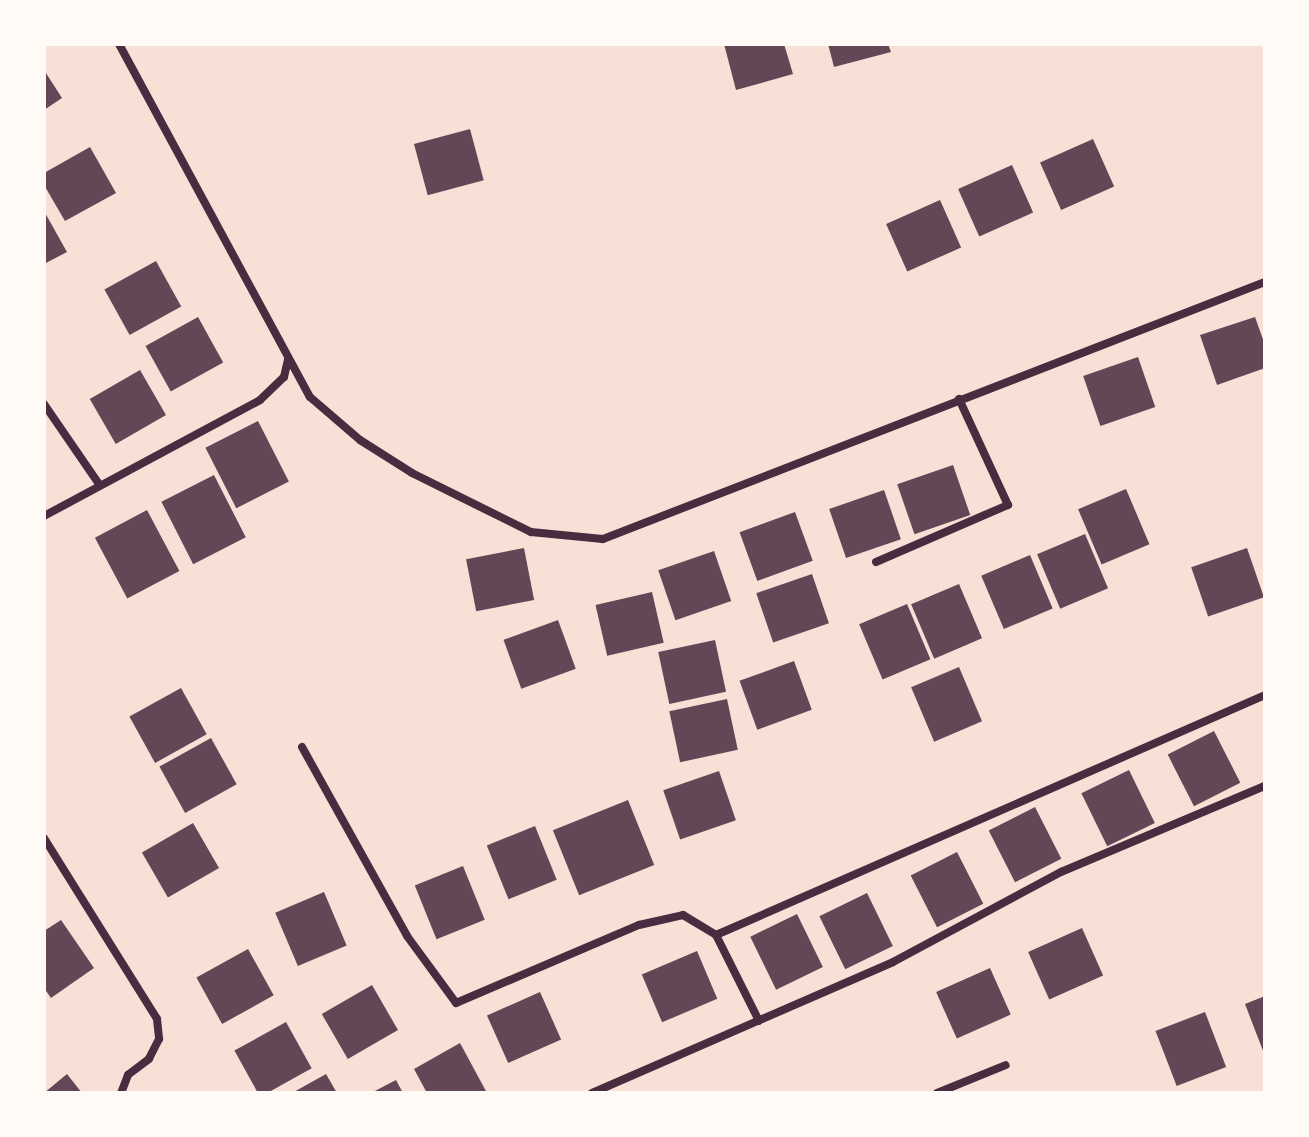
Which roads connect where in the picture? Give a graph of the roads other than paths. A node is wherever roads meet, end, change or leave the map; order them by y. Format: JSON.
{"nodes":[{"id":1,"x":119,"y":44,"type":"edge"},
{"id":2,"x":1265,"y":282,"type":"edge"},
{"id":3,"x":288,"y":359,"type":"junction"},
{"id":4,"x":959,"y":399,"type":"junction"},
{"id":5,"x":44,"y":404,"type":"edge"},
{"id":6,"x":99,"y":484,"type":"junction"},
{"id":7,"x":44,"y":516,"type":"edge"},
{"id":8,"x":876,"y":562,"type":"dead end"},
{"id":9,"x":1265,"y":695,"type":"edge"},
{"id":10,"x":302,"y":747,"type":"dead end"},
{"id":11,"x":1265,"y":786,"type":"edge"},
{"id":12,"x":44,"y":838,"type":"edge"},
{"id":13,"x":716,"y":935,"type":"junction"},
{"id":14,"x":759,"y":1021,"type":"junction"},
{"id":15,"x":1006,"y":1065,"type":"dead end"},
{"id":16,"x":121,"y":1093,"type":"edge"},
{"id":17,"x":592,"y":1093,"type":"edge"},
{"id":18,"x":937,"y":1093,"type":"edge"}],
"edges":[{"from":1,"to":3,"type":"street"},
{"from":2,"to":4,"type":"street"},
{"from":3,"to":4,"type":"street"},
{"from":3,"to":6,"type":"street"},
{"from":4,"to":8,"type":"street"},
{"from":5,"to":6,"type":"street"},
{"from":6,"to":7,"type":"street"},
{"from":9,"to":13,"type":"street"},
{"from":10,"to":13,"type":"street"},
{"from":11,"to":14,"type":"street"},
{"from":12,"to":16,"type":"street"},
{"from":13,"to":14,"type":"street"},
{"from":14,"to":17,"type":"street"},
{"from":15,"to":18,"type":"street"}]}
